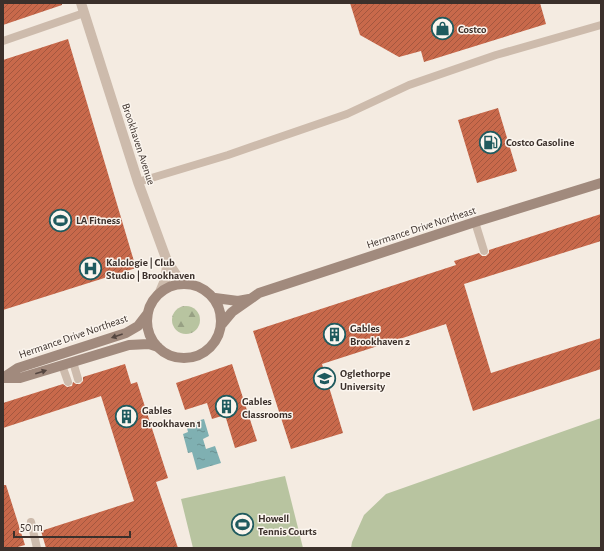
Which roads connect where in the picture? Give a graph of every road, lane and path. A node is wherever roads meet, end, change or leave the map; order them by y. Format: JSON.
{"nodes":[{"id":1,"x":83,"y":8,"type":"edge"},
{"id":2,"x":601,"y":25,"type":"edge"},
{"id":3,"x":3,"y":40,"type":"edge"},
{"id":4,"x":138,"y":182,"type":"junction"},
{"id":5,"x":601,"y":183,"type":"edge"},
{"id":6,"x":474,"y":222,"type":"junction"},
{"id":7,"x":484,"y":251,"type":"dead end"},
{"id":8,"x":168,"y":261,"type":"junction"},
{"id":9,"x":184,"y":283,"type":"junction"},
{"id":10,"x":160,"y":292,"type":"junction"},
{"id":11,"x":215,"y":298,"type":"junction"},
{"id":12,"x":251,"y":299,"type":"junction"},
{"id":13,"x":148,"y":313,"type":"junction"},
{"id":14,"x":222,"y":324,"type":"junction"},
{"id":15,"x":158,"y":347,"type":"junction"},
{"id":16,"x":73,"y":362,"type":"junction"},
{"id":17,"x":62,"y":365,"type":"junction"},
{"id":18,"x":3,"y":378,"type":"edge"},
{"id":19,"x":78,"y":379,"type":"dead end"},
{"id":20,"x":68,"y":382,"type":"dead end"},
{"id":21,"x":31,"y":522,"type":"dead end"},
{"id":22,"x":37,"y":548,"type":"edge"}],
"edges":[{"from":1,"to":3,"type":"lane"},
{"from":1,"to":4,"type":"street","name":"Brookhaven Avenue"},
{"from":2,"to":4,"type":"lane"},
{"from":4,"to":8,"type":"street","name":"Brookhaven Avenue"},
{"from":5,"to":6,"type":"street","name":"Hermance Drive Northeast"},
{"from":6,"to":7,"type":"lane"},
{"from":6,"to":12,"type":"street","name":"Hermance Drive Northeast"},
{"from":8,"to":9,"type":"street"},
{"from":8,"to":10,"type":"street","name":"Brookhaven Avenue"},
{"from":9,"to":10,"type":"street"},
{"from":9,"to":11,"type":"street","name":"Hermance Drive Northeast"},
{"from":10,"to":13,"type":"street","name":"Hermance Drive Northeast"},
{"from":11,"to":12,"type":"street","name":"Hermance Drive Northeast"},
{"from":11,"to":14,"type":"street"},
{"from":12,"to":14,"type":"street","name":"Hermance Drive Northeast"},
{"from":13,"to":15,"type":"street"},
{"from":13,"to":18,"type":"street","name":"Hermance Drive Northeast","one_way":true},
{"from":14,"to":15,"type":"street","name":"Hermance Drive Northeast"},
{"from":15,"to":16,"type":"street","name":"Hermance Drive Northeast"},
{"from":16,"to":17,"type":"street","name":"Hermance Drive Northeast"},
{"from":16,"to":19,"type":"lane"},
{"from":18,"to":17,"type":"street","name":"Hermance Drive Northeast","one_way":true},
{"from":17,"to":20,"type":"lane"},
{"from":21,"to":22,"type":"lane"}]}
